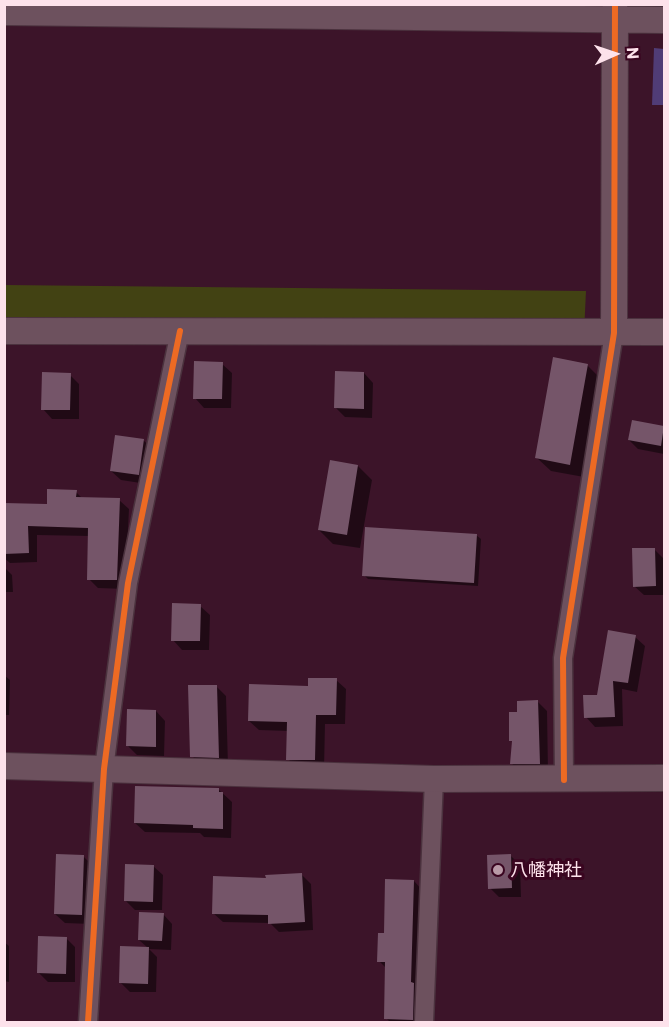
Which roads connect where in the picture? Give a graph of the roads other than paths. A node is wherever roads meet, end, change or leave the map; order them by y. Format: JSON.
{"nodes":[{"id":1,"x":4,"y":12,"type":"edge"},
{"id":2,"x":615,"y":12,"type":"edge"},
{"id":3,"x":664,"y":20,"type":"edge"},
{"id":4,"x":4,"y":331,"type":"edge"},
{"id":5,"x":180,"y":332,"type":"junction"},
{"id":6,"x":664,"y":332,"type":"edge"},
{"id":7,"x":614,"y":333,"type":"junction"},
{"id":8,"x":4,"y":766,"type":"edge"},
{"id":9,"x":104,"y":769,"type":"junction"},
{"id":10,"x":664,"y":778,"type":"edge"},
{"id":11,"x":434,"y":779,"type":"junction"},
{"id":12,"x":564,"y":780,"type":"junction"},
{"id":13,"x":88,"y":1023,"type":"edge"},
{"id":14,"x":424,"y":1023,"type":"edge"}],
"edges":[{"from":1,"to":2,"type":"street"},
{"from":2,"to":3,"type":"street"},
{"from":2,"to":7,"type":"street"},
{"from":4,"to":5,"type":"street"},
{"from":5,"to":7,"type":"street"},
{"from":5,"to":9,"type":"street"},
{"from":6,"to":7,"type":"street"},
{"from":7,"to":12,"type":"street"},
{"from":8,"to":9,"type":"street"},
{"from":9,"to":11,"type":"street"},
{"from":9,"to":13,"type":"street"},
{"from":10,"to":12,"type":"street"},
{"from":11,"to":12,"type":"street"},
{"from":11,"to":14,"type":"street"}]}
